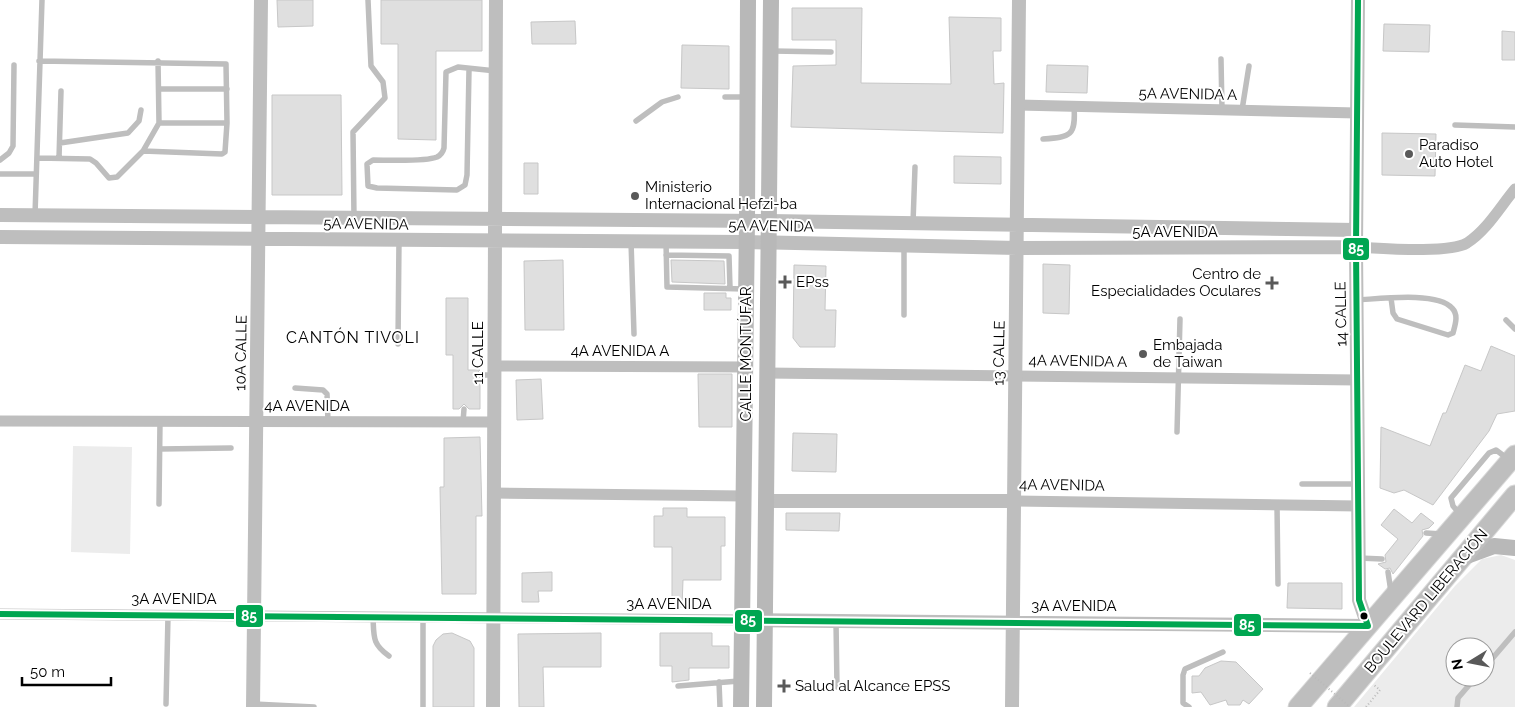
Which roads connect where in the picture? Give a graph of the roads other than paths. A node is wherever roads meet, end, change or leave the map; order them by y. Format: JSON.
{"nodes":[{"id":1,"x":42,"y":0,"type":"edge"},
{"id":2,"x":261,"y":0,"type":"edge"},
{"id":3,"x":368,"y":0,"type":"edge"},
{"id":4,"x":496,"y":0,"type":"edge"},
{"id":5,"x":748,"y":0,"type":"edge"},
{"id":6,"x":771,"y":0,"type":"edge"},
{"id":7,"x":1019,"y":0,"type":"edge"},
{"id":8,"x":1358,"y":0,"type":"edge"},
{"id":9,"x":770,"y":51,"type":"junction"},
{"id":10,"x":831,"y":52,"type":"dead end"},
{"id":11,"x":1221,"y":59,"type":"dead end"},
{"id":12,"x":40,"y":61,"type":"junction"},
{"id":13,"x":158,"y":61,"type":"junction"},
{"id":14,"x":14,"y":65,"type":"dead end"},
{"id":15,"x":1249,"y":66,"type":"dead end"},
{"id":16,"x":469,"y":70,"type":"junction"},
{"id":17,"x":496,"y":71,"type":"junction"},
{"id":18,"x":160,"y":89,"type":"junction"},
{"id":19,"x":227,"y":89,"type":"junction"},
{"id":20,"x":62,"y":91,"type":"dead end"},
{"id":21,"x":678,"y":97,"type":"dead end"},
{"id":22,"x":725,"y":97,"type":"dead end"},
{"id":23,"x":748,"y":97,"type":"junction"},
{"id":24,"x":1018,"y":105,"type":"junction"},
{"id":25,"x":1074,"y":106,"type":"junction"},
{"id":26,"x":141,"y":110,"type":"dead end"},
{"id":27,"x":1222,"y":110,"type":"junction"},
{"id":28,"x":1242,"y":110,"type":"junction"},
{"id":29,"x":1357,"y":113,"type":"junction"},
{"id":30,"x":636,"y":121,"type":"dead end"},
{"id":31,"x":159,"y":123,"type":"junction"},
{"id":32,"x":227,"y":124,"type":"junction"},
{"id":33,"x":1455,"y":125,"type":"dead end"},
{"id":34,"x":1515,"y":127,"type":"edge"},
{"id":35,"x":1043,"y":139,"type":"dead end"},
{"id":36,"x":60,"y":143,"type":"junction"},
{"id":37,"x":143,"y":151,"type":"junction"},
{"id":38,"x":37,"y":158,"type":"junction"},
{"id":39,"x":59,"y":158,"type":"junction"},
{"id":40,"x":0,"y":160,"type":"edge"},
{"id":41,"x":915,"y":167,"type":"dead end"},
{"id":42,"x":0,"y":174,"type":"edge"},
{"id":43,"x":36,"y":174,"type":"junction"},
{"id":44,"x":1515,"y":188,"type":"edge"},
{"id":45,"x":4,"y":215,"type":"edge"},
{"id":46,"x":36,"y":215,"type":"junction"},
{"id":47,"x":259,"y":217,"type":"junction"},
{"id":48,"x":354,"y":218,"type":"junction"},
{"id":49,"x":495,"y":219,"type":"junction"},
{"id":50,"x":747,"y":221,"type":"junction"},
{"id":51,"x":769,"y":221,"type":"junction"},
{"id":52,"x":913,"y":223,"type":"junction"},
{"id":53,"x":1017,"y":225,"type":"junction"},
{"id":54,"x":1356,"y":230,"type":"junction"},
{"id":55,"x":4,"y":237,"type":"edge"},
{"id":56,"x":259,"y":239,"type":"junction"},
{"id":57,"x":399,"y":240,"type":"junction"},
{"id":58,"x":495,"y":240,"type":"junction"},
{"id":59,"x":631,"y":241,"type":"junction"},
{"id":60,"x":747,"y":242,"type":"junction"},
{"id":61,"x":769,"y":242,"type":"junction"},
{"id":62,"x":904,"y":245,"type":"junction"},
{"id":63,"x":1356,"y":247,"type":"junction"},
{"id":64,"x":666,"y":248,"type":"junction"},
{"id":65,"x":1016,"y":248,"type":"junction"},
{"id":66,"x":738,"y":288,"type":"junction"},
{"id":67,"x":1392,"y":298,"type":"junction"},
{"id":68,"x":1357,"y":300,"type":"junction"},
{"id":69,"x":904,"y":315,"type":"dead end"},
{"id":70,"x":1180,"y":320,"type":"dead end"},
{"id":71,"x":1506,"y":320,"type":"dead end"},
{"id":72,"x":1515,"y":329,"type":"edge"},
{"id":73,"x":634,"y":334,"type":"dead end"},
{"id":74,"x":398,"y":344,"type":"dead end"},
{"id":75,"x":746,"y":367,"type":"junction"},
{"id":76,"x":494,"y":370,"type":"junction"},
{"id":77,"x":767,"y":373,"type":"junction"},
{"id":78,"x":480,"y":375,"type":"dead end"},
{"id":79,"x":1015,"y":375,"type":"junction"},
{"id":80,"x":1180,"y":378,"type":"junction"},
{"id":81,"x":1358,"y":380,"type":"junction"},
{"id":82,"x":295,"y":388,"type":"dead end"},
{"id":83,"x":464,"y":409,"type":"dead end"},
{"id":84,"x":0,"y":420,"type":"edge"},
{"id":85,"x":160,"y":422,"type":"junction"},
{"id":86,"x":257,"y":422,"type":"junction"},
{"id":87,"x":328,"y":422,"type":"junction"},
{"id":88,"x":463,"y":422,"type":"junction"},
{"id":89,"x":494,"y":422,"type":"junction"},
{"id":90,"x":1177,"y":432,"type":"dead end"},
{"id":91,"x":231,"y":448,"type":"dead end"},
{"id":92,"x":160,"y":449,"type":"junction"},
{"id":93,"x":1512,"y":458,"type":"edge"},
{"id":94,"x":1302,"y":484,"type":"dead end"},
{"id":95,"x":1358,"y":484,"type":"junction"},
{"id":96,"x":493,"y":493,"type":"junction"},
{"id":97,"x":1515,"y":495,"type":"edge"},
{"id":98,"x":744,"y":496,"type":"junction"},
{"id":99,"x":766,"y":501,"type":"junction"},
{"id":100,"x":1014,"y":501,"type":"junction"},
{"id":101,"x":159,"y":504,"type":"dead end"},
{"id":102,"x":1277,"y":505,"type":"junction"},
{"id":103,"x":1358,"y":506,"type":"junction"},
{"id":104,"x":1426,"y":533,"type":"dead end"},
{"id":105,"x":1446,"y":534,"type":"junction"},
{"id":106,"x":1515,"y":548,"type":"edge"},
{"id":107,"x":1358,"y":558,"type":"junction"},
{"id":108,"x":1464,"y":558,"type":"junction"},
{"id":109,"x":1382,"y":559,"type":"dead end"},
{"id":110,"x":1388,"y":572,"type":"dead end"},
{"id":111,"x":1278,"y":584,"type":"dead end"},
{"id":112,"x":1392,"y":598,"type":"junction"},
{"id":113,"x":0,"y":614,"type":"edge"},
{"id":114,"x":168,"y":616,"type":"junction"},
{"id":115,"x":254,"y":616,"type":"junction"},
{"id":116,"x":373,"y":617,"type":"junction"},
{"id":117,"x":423,"y":618,"type":"junction"},
{"id":118,"x":493,"y":618,"type":"junction"},
{"id":119,"x":742,"y":620,"type":"junction"},
{"id":120,"x":765,"y":620,"type":"junction"},
{"id":121,"x":836,"y":621,"type":"junction"},
{"id":122,"x":1013,"y":622,"type":"junction"},
{"id":123,"x":1368,"y":626,"type":"junction"},
{"id":124,"x":1515,"y":632,"type":"edge"},
{"id":125,"x":1223,"y":652,"type":"dead end"},
{"id":126,"x":1495,"y":655,"type":"edge"},
{"id":127,"x":389,"y":656,"type":"dead end"},
{"id":128,"x":741,"y":681,"type":"junction"},
{"id":129,"x":719,"y":682,"type":"junction"},
{"id":130,"x":678,"y":686,"type":"dead end"},
{"id":131,"x":837,"y":687,"type":"dead end"},
{"id":132,"x":1467,"y":687,"type":"edge"},
{"id":133,"x":166,"y":704,"type":"dead end"},
{"id":134,"x":253,"y":706,"type":"edge"},
{"id":135,"x":314,"y":707,"type":"edge"},
{"id":136,"x":423,"y":707,"type":"edge"},
{"id":137,"x":493,"y":707,"type":"edge"},
{"id":138,"x":720,"y":707,"type":"edge"},
{"id":139,"x":740,"y":707,"type":"edge"},
{"id":140,"x":764,"y":707,"type":"edge"},
{"id":141,"x":1012,"y":707,"type":"edge"},
{"id":142,"x":1189,"y":707,"type":"edge"},
{"id":143,"x":1298,"y":707,"type":"edge"},
{"id":144,"x":1336,"y":707,"type":"edge"},
{"id":145,"x":1457,"y":707,"type":"edge"}],
"edges":[{"from":1,"to":12,"type":"lane"},
{"from":2,"to":47,"type":"street","name":"10A CALLE"},
{"from":3,"to":48,"type":"lane"},
{"from":4,"to":17,"type":"street","name":"11 CALLE"},
{"from":5,"to":23,"type":"main road","name":"CALLE MONTÚFAR"},
{"from":6,"to":9,"type":"main road","name":"CALLE MONTÚFAR"},
{"from":7,"to":24,"type":"street","name":"13 CALLE"},
{"from":8,"to":29,"type":"street","name":"14 CALLE"},
{"from":9,"to":10,"type":"lane"},
{"from":9,"to":51,"type":"main road","name":"CALLE MONTÚFAR"},
{"from":11,"to":27,"type":"lane"},
{"from":12,"to":13,"type":"lane"},
{"from":12,"to":38,"type":"lane"},
{"from":13,"to":18,"type":"lane"},
{"from":13,"to":19,"type":"lane"},
{"from":14,"to":40,"type":"lane"},
{"from":15,"to":28,"type":"lane"},
{"from":16,"to":16,"type":"lane"},
{"from":16,"to":17,"type":"lane"},
{"from":17,"to":49,"type":"street","name":"11 CALLE"},
{"from":18,"to":19,"type":"lane"},
{"from":18,"to":31,"type":"lane"},
{"from":19,"to":32,"type":"lane"},
{"from":20,"to":36,"type":"lane"},
{"from":21,"to":30,"type":"lane"},
{"from":22,"to":23,"type":"lane"},
{"from":23,"to":50,"type":"main road","name":"CALLE MONTÚFAR"},
{"from":24,"to":25,"type":"street","name":"5A AVENIDA A"},
{"from":24,"to":53,"type":"street","name":"13 CALLE"},
{"from":25,"to":27,"type":"street","name":"5A AVENIDA A"},
{"from":25,"to":35,"type":"lane"},
{"from":26,"to":36,"type":"lane"},
{"from":27,"to":28,"type":"street","name":"5A AVENIDA A"},
{"from":28,"to":29,"type":"street","name":"5A AVENIDA A"},
{"from":29,"to":54,"type":"street","name":"14 CALLE"},
{"from":31,"to":32,"type":"lane"},
{"from":31,"to":37,"type":"lane"},
{"from":32,"to":37,"type":"lane"},
{"from":33,"to":34,"type":"lane"},
{"from":36,"to":39,"type":"lane"},
{"from":37,"to":39,"type":"lane"},
{"from":38,"to":39,"type":"lane"},
{"from":38,"to":43,"type":"lane"},
{"from":41,"to":52,"type":"lane"},
{"from":42,"to":43,"type":"lane"},
{"from":43,"to":46,"type":"lane"},
{"from":44,"to":63,"type":"street","name":"5A AVENIDA"},
{"from":45,"to":46,"type":"street","name":"5A AVENIDA"},
{"from":45,"to":55,"type":"street"},
{"from":46,"to":47,"type":"street","name":"5A AVENIDA"},
{"from":47,"to":48,"type":"street","name":"5A AVENIDA"},
{"from":47,"to":56,"type":"street","name":"10A CALLE"},
{"from":48,"to":49,"type":"street","name":"5A AVENIDA"},
{"from":49,"to":50,"type":"street","name":"5A AVENIDA"},
{"from":49,"to":58,"type":"street","name":"11 CALLE"},
{"from":50,"to":51,"type":"street","name":"5A AVENIDA"},
{"from":50,"to":60,"type":"main road","name":"CALLE MONTÚFAR"},
{"from":51,"to":52,"type":"street","name":"5A AVENIDA"},
{"from":51,"to":61,"type":"main road","name":"CALLE MONTÚFAR"},
{"from":52,"to":53,"type":"street","name":"5A AVENIDA"},
{"from":53,"to":54,"type":"street","name":"5A AVENIDA"},
{"from":53,"to":65,"type":"street","name":"13 CALLE"},
{"from":54,"to":63,"type":"street","name":"14 CALLE"},
{"from":55,"to":56,"type":"street","name":"5A AVENIDA"},
{"from":56,"to":57,"type":"street","name":"5A AVENIDA"},
{"from":56,"to":86,"type":"street","name":"10A CALLE"},
{"from":57,"to":58,"type":"street","name":"5A AVENIDA"},
{"from":57,"to":74,"type":"lane"},
{"from":58,"to":59,"type":"street","name":"5A AVENIDA"},
{"from":58,"to":76,"type":"street","name":"11 CALLE"},
{"from":59,"to":64,"type":"street","name":"5A AVENIDA"},
{"from":59,"to":73,"type":"lane"},
{"from":60,"to":61,"type":"street","name":"5A AVENIDA"},
{"from":60,"to":64,"type":"street","name":"5A AVENIDA"},
{"from":60,"to":66,"type":"main road","name":"CALLE MONTÚFAR"},
{"from":61,"to":62,"type":"street","name":"5A AVENIDA"},
{"from":61,"to":77,"type":"main road","name":"CALLE MONTÚFAR"},
{"from":62,"to":65,"type":"street","name":"5A AVENIDA"},
{"from":62,"to":69,"type":"lane"},
{"from":63,"to":65,"type":"street","name":"5A AVENIDA"},
{"from":63,"to":68,"type":"street","name":"14 CALLE"},
{"from":64,"to":66,"type":"lane"},
{"from":64,"to":66,"type":"lane"},
{"from":65,"to":79,"type":"street","name":"13 CALLE"},
{"from":66,"to":75,"type":"main road","name":"CALLE MONTÚFAR"},
{"from":67,"to":67,"type":"lane"},
{"from":67,"to":68,"type":"lane"},
{"from":68,"to":81,"type":"street","name":"14 CALLE"},
{"from":70,"to":80,"type":"lane"},
{"from":71,"to":72,"type":"lane"},
{"from":75,"to":76,"type":"street","name":"4A AVENIDA A"},
{"from":75,"to":98,"type":"main road","name":"CALLE MONTÚFAR"},
{"from":76,"to":78,"type":"lane"},
{"from":76,"to":89,"type":"street","name":"11 CALLE"},
{"from":77,"to":79,"type":"street","name":"4A AVENIDA A"},
{"from":77,"to":99,"type":"main road","name":"CALLE MONTÚFAR"},
{"from":79,"to":80,"type":"street","name":"4A AVENIDA A"},
{"from":79,"to":100,"type":"street","name":"13 CALLE"},
{"from":80,"to":81,"type":"street","name":"4A AVENIDA A"},
{"from":80,"to":90,"type":"lane"},
{"from":81,"to":95,"type":"street","name":"14 CALLE"},
{"from":82,"to":87,"type":"lane"},
{"from":83,"to":88,"type":"lane"},
{"from":84,"to":85,"type":"street","name":"4A AVENIDA"},
{"from":85,"to":86,"type":"street","name":"4A AVENIDA"},
{"from":85,"to":92,"type":"lane"},
{"from":86,"to":87,"type":"street","name":"4A AVENIDA"},
{"from":86,"to":115,"type":"street","name":"10A CALLE"},
{"from":87,"to":88,"type":"street","name":"4A AVENIDA"},
{"from":88,"to":89,"type":"street","name":"4A AVENIDA"},
{"from":89,"to":96,"type":"street","name":"11 CALLE"},
{"from":91,"to":92,"type":"lane"},
{"from":92,"to":101,"type":"lane"},
{"from":93,"to":105,"type":"highway","name":"BOULEVARD LIBERACIÓN"},
{"from":94,"to":95,"type":"lane"},
{"from":95,"to":103,"type":"street","name":"14 CALLE"},
{"from":96,"to":98,"type":"street"},
{"from":96,"to":118,"type":"street","name":"11 CALLE"},
{"from":97,"to":108,"type":"highway","name":"BOULEVARD LIBERACIÓN"},
{"from":98,"to":119,"type":"main road","name":"CALLE MONTÚFAR"},
{"from":99,"to":100,"type":"street","name":"4A AVENIDA"},
{"from":99,"to":120,"type":"main road","name":"CALLE MONTÚFAR"},
{"from":100,"to":102,"type":"street","name":"4A AVENIDA"},
{"from":100,"to":122,"type":"street","name":"13 CALLE"},
{"from":102,"to":103,"type":"street","name":"4A AVENIDA"},
{"from":102,"to":111,"type":"lane"},
{"from":103,"to":107,"type":"street","name":"14 CALLE"},
{"from":104,"to":105,"type":"lane"},
{"from":105,"to":112,"type":"highway","name":"BOULEVARD LIBERACIÓN"},
{"from":106,"to":108,"type":"main road"},
{"from":107,"to":109,"type":"lane"},
{"from":107,"to":123,"type":"street","name":"14 CALLE"},
{"from":108,"to":144,"type":"highway","name":"BOULEVARD LIBERACIÓN"},
{"from":110,"to":112,"type":"lane"},
{"from":112,"to":123,"type":"highway","name":"BOULEVARD LIBERACIÓN"},
{"from":113,"to":114,"type":"street","name":"3A AVENIDA"},
{"from":114,"to":115,"type":"street","name":"3A AVENIDA"},
{"from":114,"to":133,"type":"lane"},
{"from":115,"to":116,"type":"street","name":"3A AVENIDA"},
{"from":115,"to":134,"type":"street","name":"10A CALLE"},
{"from":116,"to":117,"type":"street","name":"3A AVENIDA"},
{"from":116,"to":127,"type":"lane"},
{"from":117,"to":118,"type":"street","name":"3A AVENIDA"},
{"from":117,"to":136,"type":"lane"},
{"from":118,"to":119,"type":"street","name":"3A AVENIDA"},
{"from":118,"to":137,"type":"street","name":"11 CALLE"},
{"from":119,"to":120,"type":"street","name":"3A AVENIDA"},
{"from":119,"to":128,"type":"main road","name":"CALLE MONTÚFAR"},
{"from":120,"to":121,"type":"street","name":"3A AVENIDA"},
{"from":120,"to":140,"type":"main road","name":"CALLE MONTÚFAR"},
{"from":121,"to":122,"type":"street","name":"3A AVENIDA"},
{"from":121,"to":131,"type":"lane"},
{"from":122,"to":123,"type":"street","name":"3A AVENIDA"},
{"from":122,"to":141,"type":"street","name":"13 CALLE"},
{"from":123,"to":143,"type":"highway","name":"BOULEVARD LIBERACIÓN"},
{"from":124,"to":126,"type":"lane"},
{"from":125,"to":142,"type":"lane"},
{"from":128,"to":129,"type":"lane"},
{"from":128,"to":139,"type":"main road","name":"CALLE MONTÚFAR"},
{"from":129,"to":130,"type":"lane"},
{"from":129,"to":138,"type":"lane"},
{"from":132,"to":145,"type":"lane"},
{"from":134,"to":135,"type":"lane"}]}
